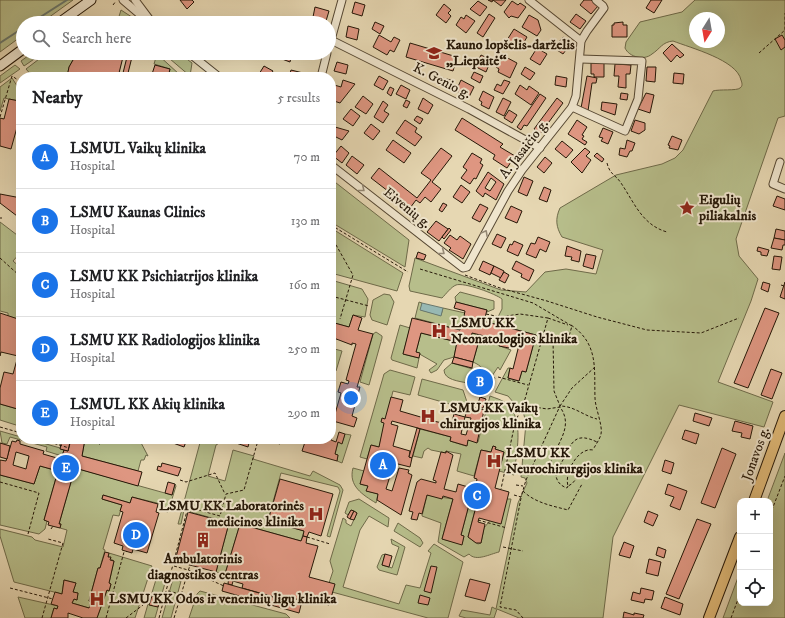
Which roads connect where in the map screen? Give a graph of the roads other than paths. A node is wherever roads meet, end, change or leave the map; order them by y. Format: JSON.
{"nodes":[{"id":1,"x":91,"y":0,"type":"edge"},
{"id":2,"x":123,"y":0,"type":"edge"},
{"id":3,"x":135,"y":0,"type":"edge"},
{"id":4,"x":342,"y":0,"type":"edge"},
{"id":5,"x":529,"y":0,"type":"edge"},
{"id":6,"x":596,"y":0,"type":"edge"},
{"id":7,"x":69,"y":16,"type":"edge"},
{"id":8,"x":142,"y":16,"type":"edge"},
{"id":9,"x":146,"y":16,"type":"edge"},
{"id":10,"x":336,"y":22,"type":"edge"},
{"id":11,"x":581,"y":41,"type":"junction"},
{"id":12,"x":336,"y":42,"type":"edge"},
{"id":13,"x":16,"y":54,"type":"edge"},
{"id":14,"x":580,"y":59,"type":"junction"},
{"id":15,"x":197,"y":60,"type":"edge"},
{"id":16,"x":325,"y":60,"type":"edge"},
{"id":17,"x":0,"y":66,"type":"edge"},
{"id":18,"x":213,"y":72,"type":"edge"},
{"id":19,"x":322,"y":72,"type":"edge"},
{"id":20,"x":572,"y":107,"type":"junction"},
{"id":21,"x":540,"y":148,"type":"junction"},
{"id":22,"x":780,"y":162,"type":"dead end"},
{"id":23,"x":336,"y":169,"type":"edge"},
{"id":24,"x":785,"y":189,"type":"edge"},
{"id":25,"x":467,"y":267,"type":"joint"},
{"id":26,"x":785,"y":416,"type":"edge"},
{"id":27,"x":755,"y":498,"type":"edge"},
{"id":28,"x":737,"y":545,"type":"edge"},
{"id":29,"x":709,"y":618,"type":"edge"}],
"edges":[{"from":1,"to":7,"type":"main road"},
{"from":2,"to":8,"type":"street"},
{"from":3,"to":9,"type":"street"},
{"from":4,"to":10,"type":"street"},
{"from":5,"to":11,"type":"street"},
{"from":6,"to":11,"type":"street"},
{"from":11,"to":14,"type":"street","name":"A. Jasaičio g."},
{"from":12,"to":21,"type":"street","name":"K. Genio g."},
{"from":13,"to":17,"type":"main road"},
{"from":14,"to":20,"type":"street","name":"A. Jasaičio g."},
{"from":14,"to":20,"type":"street"},
{"from":15,"to":18,"type":"street"},
{"from":16,"to":19,"type":"street"},
{"from":20,"to":21,"type":"street","name":"A. Jasaičio g."},
{"from":25,"to":21,"type":"street","name":"A. Jasaičio g.","one_way":true},
{"from":22,"to":24,"type":"street"},
{"from":23,"to":25,"type":"street","name":"Eivenių g.","one_way":true},
{"from":26,"to":27,"type":"main road","name":"Jonavos g."},
{"from":28,"to":29,"type":"main road"}]}
